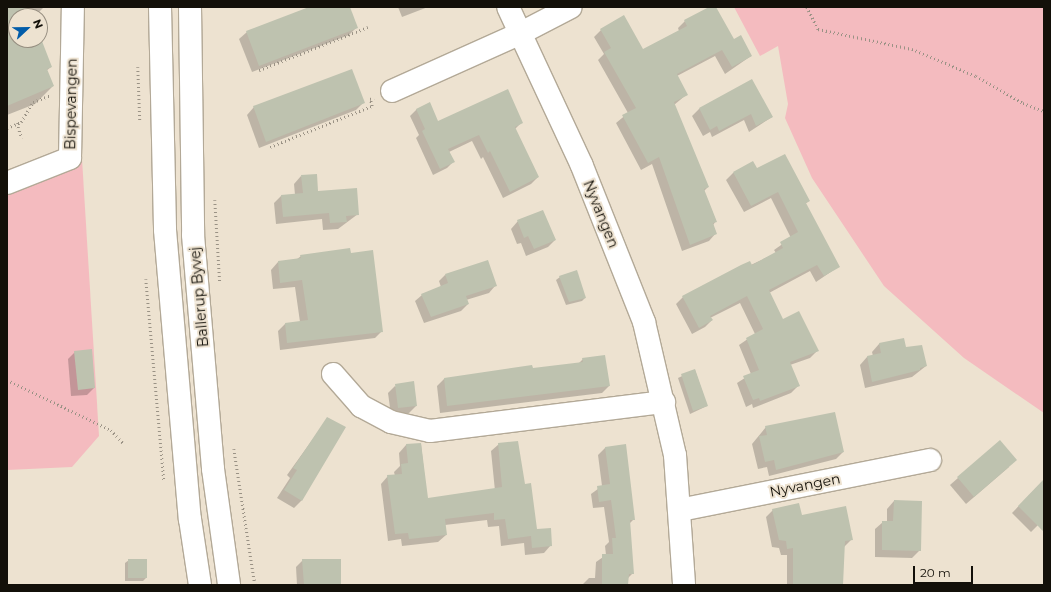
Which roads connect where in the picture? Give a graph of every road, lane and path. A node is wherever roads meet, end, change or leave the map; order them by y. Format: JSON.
{"nodes":[{"id":1,"x":73,"y":7,"type":"edge"},
{"id":2,"x":160,"y":7,"type":"edge"},
{"id":3,"x":190,"y":7,"type":"edge"},
{"id":4,"x":508,"y":7,"type":"edge"},
{"id":5,"x":571,"y":7,"type":"edge"},
{"id":6,"x":807,"y":7,"type":"edge"},
{"id":7,"x":368,"y":27,"type":"dead end"},
{"id":8,"x":521,"y":33,"type":"junction"},
{"id":9,"x":260,"y":70,"type":"dead end"},
{"id":10,"x":71,"y":88,"type":"junction"},
{"id":11,"x":392,"y":90,"type":"dead end"},
{"id":12,"x":372,"y":106,"type":"dead end"},
{"id":13,"x":1044,"y":111,"type":"edge"},
{"id":14,"x":17,"y":124,"type":"junction"},
{"id":15,"x":7,"y":128,"type":"edge"},
{"id":16,"x":22,"y":138,"type":"dead end"},
{"id":17,"x":270,"y":147,"type":"dead end"},
{"id":18,"x":7,"y":183,"type":"edge"},
{"id":19,"x":215,"y":192,"type":"dead end"},
{"id":20,"x":221,"y":291,"type":"dead end"},
{"id":21,"x":334,"y":374,"type":"dead end"},
{"id":22,"x":7,"y":380,"type":"edge"},
{"id":23,"x":664,"y":402,"type":"junction"},
{"id":24,"x":124,"y":444,"type":"dead end"},
{"id":25,"x":234,"y":446,"type":"dead end"},
{"id":26,"x":930,"y":460,"type":"dead end"},
{"id":27,"x":680,"y":510,"type":"junction"},
{"id":28,"x":200,"y":585,"type":"edge"},
{"id":29,"x":229,"y":585,"type":"edge"},
{"id":30,"x":255,"y":585,"type":"edge"},
{"id":31,"x":684,"y":585,"type":"edge"}],
"edges":[{"from":1,"to":10,"type":"street","name":"Bispevangen"},
{"from":2,"to":28,"type":"street","name":"Ballerup Byvej"},
{"from":3,"to":29,"type":"street","name":"Ballerup Byvej"},
{"from":4,"to":8,"type":"street","name":"Nyvangen"},
{"from":5,"to":8,"type":"street"},
{"from":6,"to":13,"type":"path"},
{"from":7,"to":9,"type":"path"},
{"from":8,"to":11,"type":"street"},
{"from":8,"to":23,"type":"street","name":"Nyvangen"},
{"from":10,"to":14,"type":"path"},
{"from":10,"to":18,"type":"street","name":"Bispevangen"},
{"from":12,"to":17,"type":"path"},
{"from":14,"to":15,"type":"path"},
{"from":14,"to":16,"type":"path"},
{"from":19,"to":20,"type":"path"},
{"from":21,"to":23,"type":"street"},
{"from":22,"to":24,"type":"path"},
{"from":23,"to":27,"type":"street","name":"Nyvangen"},
{"from":25,"to":30,"type":"path"},
{"from":26,"to":27,"type":"street","name":"Nyvangen"},
{"from":27,"to":31,"type":"street","name":"Nyvangen"}]}
